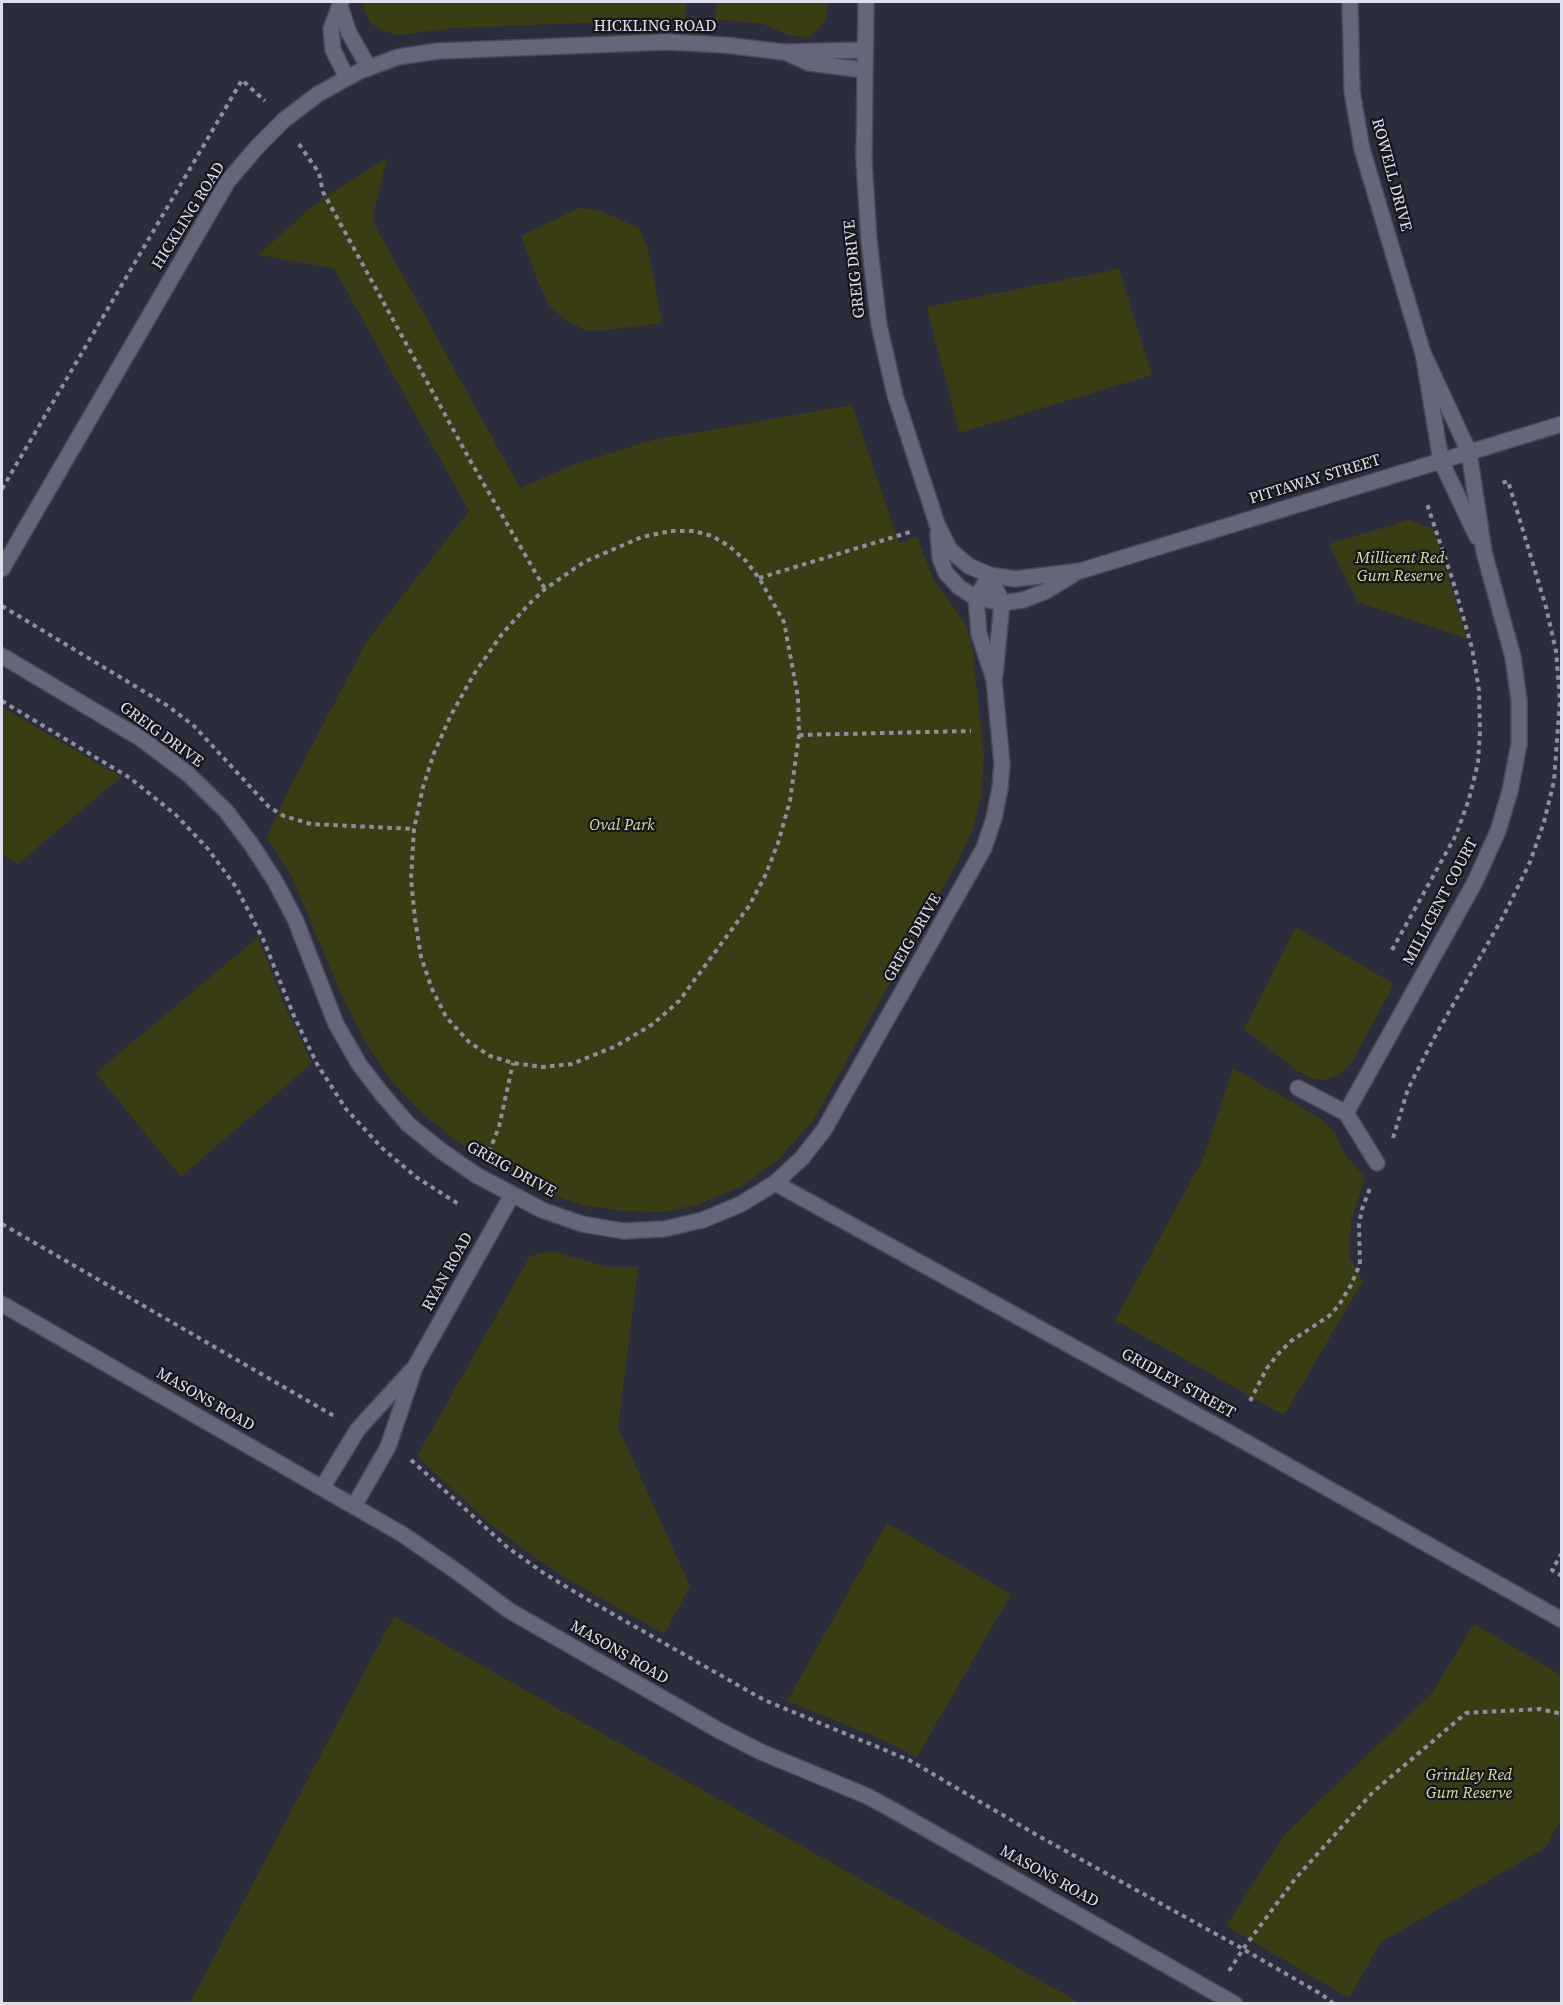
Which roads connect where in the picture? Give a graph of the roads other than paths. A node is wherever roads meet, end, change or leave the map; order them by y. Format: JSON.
{"nodes":[{"id":1,"x":866,"y":2,"type":"edge"},
{"id":2,"x":1350,"y":2,"type":"edge"},
{"id":3,"x":341,"y":4,"type":"edge"},
{"id":4,"x":864,"y":50,"type":"junction"},
{"id":5,"x":783,"y":52,"type":"junction"},
{"id":6,"x":369,"y":68,"type":"junction"},
{"id":7,"x":864,"y":70,"type":"junction"},
{"id":8,"x":347,"y":78,"type":"junction"},
{"id":9,"x":1424,"y":353,"type":"junction"},
{"id":10,"x":1562,"y":424,"type":"edge"},
{"id":11,"x":1469,"y":452,"type":"junction"},
{"id":12,"x":1441,"y":461,"type":"junction"},
{"id":13,"x":938,"y":524,"type":"junction"},
{"id":14,"x":1484,"y":552,"type":"junction"},
{"id":15,"x":2,"y":569,"type":"edge"},
{"id":16,"x":1080,"y":571,"type":"junction"},
{"id":17,"x":990,"y":575,"type":"junction"},
{"id":18,"x":976,"y":598,"type":"junction"},
{"id":19,"x":1002,"y":603,"type":"junction"},
{"id":20,"x":2,"y":656,"type":"edge"},
{"id":21,"x":994,"y":680,"type":"junction"},
{"id":22,"x":1298,"y":1088,"type":"dead end"},
{"id":23,"x":1346,"y":1113,"type":"junction"},
{"id":24,"x":1377,"y":1163,"type":"dead end"},
{"id":25,"x":775,"y":1183,"type":"junction"},
{"id":26,"x":512,"y":1195,"type":"junction"},
{"id":27,"x":2,"y":1304,"type":"edge"},
{"id":28,"x":415,"y":1367,"type":"junction"},
{"id":29,"x":322,"y":1488,"type":"junction"},
{"id":30,"x":354,"y":1506,"type":"junction"},
{"id":31,"x":1562,"y":1620,"type":"edge"},
{"id":32,"x":1235,"y":2004,"type":"edge"}],
"edges":[{"from":1,"to":4,"type":"street","name":"GREIG DRIVE"},
{"from":2,"to":9,"type":"street","name":"ROWELL DRIVE"},
{"from":3,"to":6,"type":"street"},
{"from":3,"to":8,"type":"street"},
{"from":4,"to":5,"type":"street","name":"HICKLING ROAD"},
{"from":4,"to":7,"type":"street","name":"GREIG DRIVE"},
{"from":5,"to":6,"type":"street","name":"HICKLING ROAD"},
{"from":5,"to":7,"type":"street","name":"HICKLING ROAD"},
{"from":6,"to":8,"type":"street","name":"HICKLING ROAD"},
{"from":7,"to":13,"type":"street","name":"GREIG DRIVE"},
{"from":8,"to":15,"type":"street","name":"HICKLING ROAD"},
{"from":9,"to":11,"type":"street","name":"ROWELL DRIVE"},
{"from":9,"to":12,"type":"street","name":"ROWELL DRIVE"},
{"from":10,"to":11,"type":"street","name":"PITTAWAY STREET"},
{"from":11,"to":12,"type":"street","name":"PITTAWAY STREET"},
{"from":11,"to":14,"type":"street","name":"MILLICENT COURT"},
{"from":12,"to":14,"type":"street","name":"MILLICENT COURT"},
{"from":12,"to":16,"type":"street","name":"PITTAWAY STREET"},
{"from":13,"to":17,"type":"street","name":"GREIG DRIVE"},
{"from":13,"to":18,"type":"street","name":"GREIG DRIVE"},
{"from":14,"to":23,"type":"street","name":"MILLICENT COURT"},
{"from":16,"to":17,"type":"street","name":"PITTAWAY STREET"},
{"from":16,"to":19,"type":"street","name":"PITTAWAY STREET"},
{"from":17,"to":18,"type":"street"},
{"from":17,"to":19,"type":"street","name":"GREIG DRIVE"},
{"from":18,"to":19,"type":"street","name":"GREIG DRIVE"},
{"from":18,"to":21,"type":"street","name":"GREIG DRIVE"},
{"from":19,"to":21,"type":"street","name":"GREIG DRIVE"},
{"from":20,"to":26,"type":"street","name":"GREIG DRIVE"},
{"from":21,"to":25,"type":"street","name":"GREIG DRIVE"},
{"from":22,"to":23,"type":"street"},
{"from":23,"to":24,"type":"street"},
{"from":25,"to":26,"type":"street","name":"GREIG DRIVE"},
{"from":25,"to":31,"type":"street","name":"GRIDLEY STREET"},
{"from":26,"to":28,"type":"street","name":"RYAN ROAD"},
{"from":27,"to":29,"type":"street","name":"MASONS ROAD"},
{"from":28,"to":29,"type":"street","name":"RYAN ROAD"},
{"from":28,"to":30,"type":"street","name":"RYAN ROAD"},
{"from":29,"to":30,"type":"street","name":"MASONS ROAD"},
{"from":30,"to":32,"type":"street","name":"MASONS ROAD"}]}
